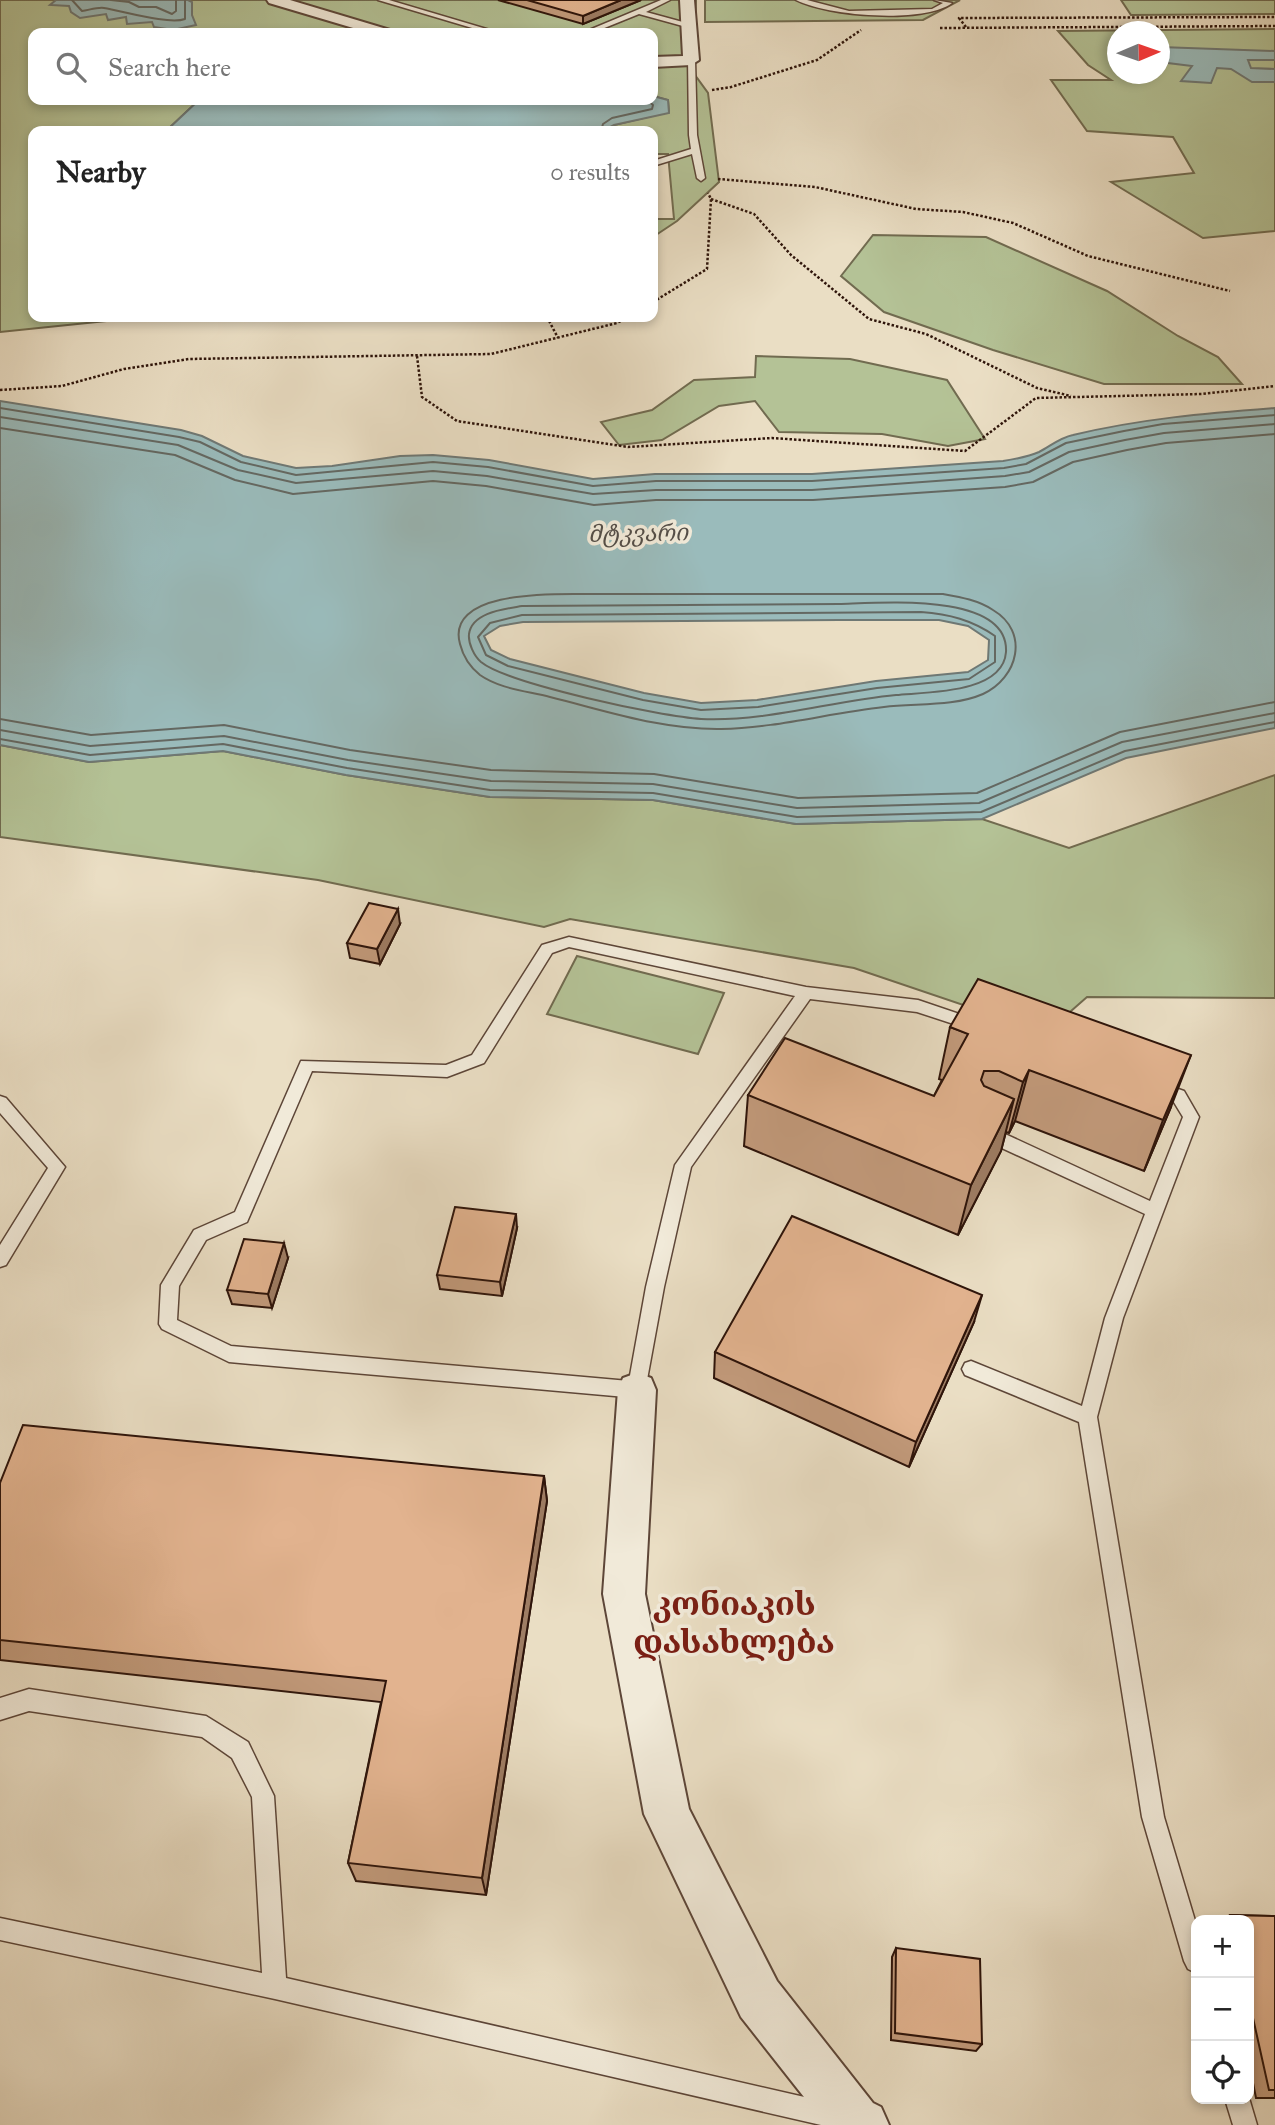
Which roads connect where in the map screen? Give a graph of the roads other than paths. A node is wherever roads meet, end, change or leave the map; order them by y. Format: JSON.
{"nodes":[{"id":1,"x":274,"y":0,"type":"edge"},
{"id":2,"x":381,"y":0,"type":"edge"},
{"id":3,"x":667,"y":0,"type":"edge"},
{"id":4,"x":687,"y":0,"type":"edge"},
{"id":5,"x":799,"y":0,"type":"edge"},
{"id":6,"x":937,"y":0,"type":"edge"},
{"id":7,"x":952,"y":1,"type":"edge"},
{"id":8,"x":639,"y":12,"type":"junction"},
{"id":9,"x":687,"y":26,"type":"junction"},
{"id":10,"x":368,"y":28,"type":"edge"},
{"id":11,"x":478,"y":28,"type":"edge"},
{"id":12,"x":599,"y":28,"type":"edge"},
{"id":13,"x":691,"y":60,"type":"junction"},
{"id":14,"x":658,"y":62,"type":"edge"},
{"id":15,"x":696,"y":150,"type":"junction"},
{"id":16,"x":658,"y":162,"type":"edge"},
{"id":17,"x":701,"y":178,"type":"road end"},
{"id":18,"x":806,"y":993,"type":"junction"},
{"id":19,"x":996,"y":1032,"type":"edge"},
{"id":20,"x":1139,"y":1082,"type":"edge"},
{"id":21,"x":0,"y":1102,"type":"edge"},
{"id":22,"x":979,"y":1130,"type":"edge"},
{"id":23,"x":1155,"y":1211,"type":"junction"},
{"id":24,"x":5,"y":1243,"type":"edge"},
{"id":25,"x":0,"y":1260,"type":"edge"},
{"id":26,"x":971,"y":1369,"type":"dead end"},
{"id":27,"x":637,"y":1390,"type":"junction"},
{"id":28,"x":1088,"y":1417,"type":"junction"},
{"id":29,"x":0,"y":1709,"type":"edge"},
{"id":30,"x":0,"y":1928,"type":"edge"},
{"id":31,"x":1191,"y":1944,"type":"edge"},
{"id":32,"x":275,"y":1987,"type":"junction"},
{"id":33,"x":1239,"y":2104,"type":"edge"},
{"id":34,"x":859,"y":2123,"type":"edge"},
{"id":35,"x":1245,"y":2125,"type":"edge"}],
"edges":[{"from":1,"to":10,"type":"street"},
{"from":2,"to":11,"type":"lane"},
{"from":3,"to":8,"type":"lane"},
{"from":4,"to":9,"type":"street"},
{"from":5,"to":7,"type":"lane"},
{"from":6,"to":7,"type":"lane"},
{"from":8,"to":9,"type":"lane"},
{"from":8,"to":12,"type":"lane"},
{"from":9,"to":13,"type":"street"},
{"from":13,"to":14,"type":"street"},
{"from":13,"to":15,"type":"lane"},
{"from":15,"to":16,"type":"lane"},
{"from":15,"to":17,"type":"lane"},
{"from":18,"to":19,"type":"lane"},
{"from":18,"to":27,"type":"lane"},
{"from":18,"to":27,"type":"lane"},
{"from":20,"to":23,"type":"lane"},
{"from":21,"to":24,"type":"lane"},
{"from":22,"to":23,"type":"lane"},
{"from":23,"to":28,"type":"lane"},
{"from":24,"to":25,"type":"lane"},
{"from":26,"to":28,"type":"lane"},
{"from":27,"to":34,"type":"street"},
{"from":28,"to":31,"type":"lane"},
{"from":29,"to":32,"type":"lane"},
{"from":30,"to":32,"type":"lane"},
{"from":32,"to":34,"type":"lane"},
{"from":33,"to":35,"type":"lane"}]}
